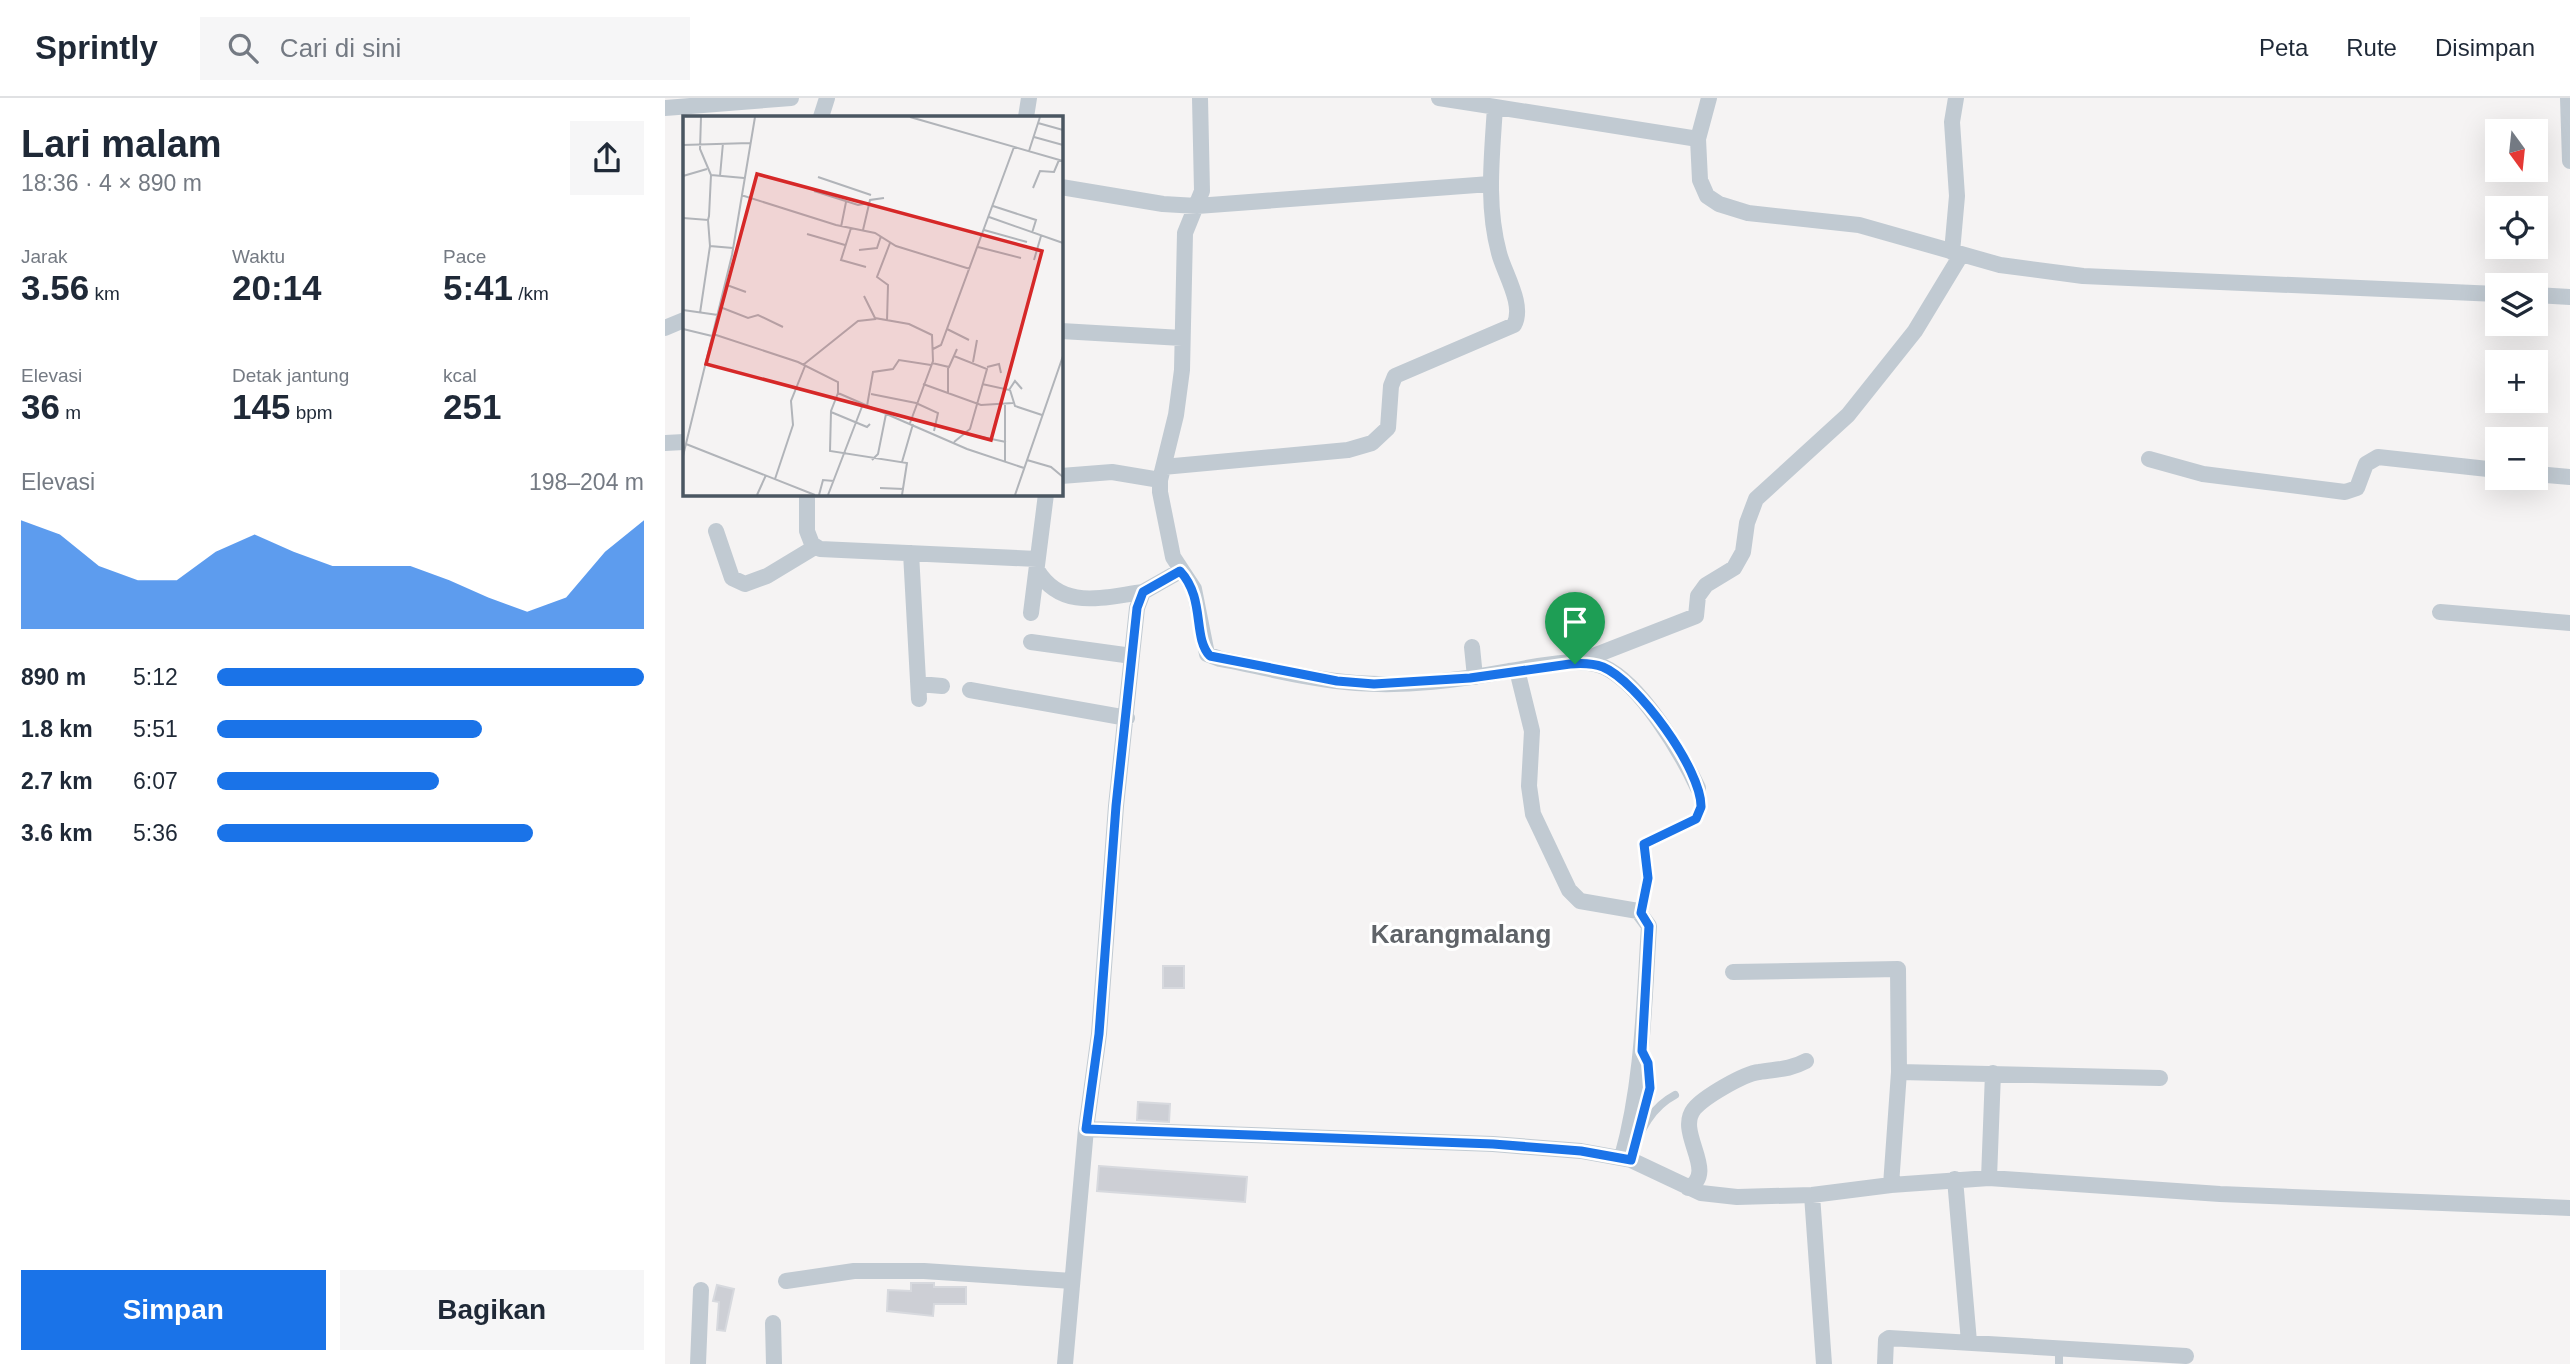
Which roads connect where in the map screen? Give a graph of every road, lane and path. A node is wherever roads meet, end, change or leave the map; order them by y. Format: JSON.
{"nodes":[{"id":1,"x":791,"y":98,"type":"edge"},
{"id":2,"x":827,"y":98,"type":"edge"},
{"id":3,"x":1028,"y":98,"type":"edge"},
{"id":4,"x":1200,"y":98,"type":"edge"},
{"id":5,"x":1439,"y":98,"type":"edge"},
{"id":6,"x":1709,"y":98,"type":"edge"},
{"id":7,"x":1957,"y":98,"type":"edge"},
{"id":8,"x":2568,"y":98,"type":"edge"},
{"id":9,"x":1524,"y":105,"type":"edge"},
{"id":10,"x":1495,"y":107,"type":"junction"},
{"id":11,"x":665,"y":108,"type":"edge"},
{"id":12,"x":821,"y":116,"type":"edge"},
{"id":13,"x":1026,"y":116,"type":"edge"},
{"id":14,"x":1698,"y":139,"type":"junction"},
{"id":15,"x":2570,"y":161,"type":"edge"},
{"id":16,"x":1490,"y":184,"type":"junction"},
{"id":17,"x":1062,"y":187,"type":"edge"},
{"id":18,"x":1197,"y":206,"type":"junction"},
{"id":19,"x":1957,"y":253,"type":"junction"},
{"id":20,"x":2485,"y":293,"type":"edge"},
{"id":21,"x":2548,"y":296,"type":"edge"},
{"id":22,"x":2570,"y":297,"type":"edge"},
{"id":23,"x":683,"y":320,"type":"edge"},
{"id":24,"x":665,"y":328,"type":"edge"},
{"id":25,"x":1062,"y":331,"type":"edge"},
{"id":26,"x":1182,"y":338,"type":"junction"},
{"id":27,"x":683,"y":442,"type":"edge"},
{"id":28,"x":665,"y":443,"type":"edge"},
{"id":29,"x":2149,"y":459,"type":"dead end"},
{"id":30,"x":2485,"y":469,"type":"edge"},
{"id":31,"x":1161,"y":473,"type":"junction"},
{"id":32,"x":2548,"y":475,"type":"edge"},
{"id":33,"x":1062,"y":476,"type":"edge"},
{"id":34,"x":2570,"y":477,"type":"edge"},
{"id":35,"x":807,"y":495,"type":"edge"},
{"id":36,"x":1045,"y":495,"type":"edge"},
{"id":37,"x":716,"y":531,"type":"dead end"},
{"id":38,"x":815,"y":547,"type":"junction"},
{"id":39,"x":911,"y":553,"type":"junction"},
{"id":40,"x":1037,"y":565,"type":"junction"},
{"id":41,"x":1180,"y":571,"type":"junction"},
{"id":42,"x":1143,"y":592,"type":"junction"},
{"id":43,"x":2440,"y":612,"type":"dead end"},
{"id":44,"x":1031,"y":613,"type":"dead end"},
{"id":45,"x":2570,"y":623,"type":"edge"},
{"id":46,"x":1031,"y":642,"type":"dead end"},
{"id":47,"x":1472,"y":647,"type":"dead end"},
{"id":48,"x":1132,"y":656,"type":"junction"},
{"id":49,"x":1575,"y":664,"type":"junction"},
{"id":50,"x":1517,"y":670,"type":"junction"},
{"id":51,"x":1475,"y":677,"type":"junction"},
{"id":52,"x":941,"y":687,"type":"dead end"},
{"id":53,"x":970,"y":690,"type":"dead end"},
{"id":54,"x":1127,"y":718,"type":"junction"},
{"id":55,"x":1698,"y":788,"type":"joint"},
{"id":56,"x":1641,"y":913,"type":"junction"},
{"id":57,"x":1733,"y":972,"type":"dead end"},
{"id":58,"x":1642,"y":1051,"type":"junction"},
{"id":59,"x":1806,"y":1061,"type":"dead end"},
{"id":60,"x":1899,"y":1072,"type":"junction"},
{"id":61,"x":1993,"y":1073,"type":"junction"},
{"id":62,"x":2160,"y":1078,"type":"dead end"},
{"id":63,"x":1675,"y":1095,"type":"dead end"},
{"id":64,"x":1086,"y":1129,"type":"junction"},
{"id":65,"x":1640,"y":1130,"type":"junction"},
{"id":66,"x":1627,"y":1158,"type":"junction"},
{"id":67,"x":1989,"y":1178,"type":"junction"},
{"id":68,"x":1955,"y":1179,"type":"junction"},
{"id":69,"x":1891,"y":1185,"type":"junction"},
{"id":70,"x":1685,"y":1187,"type":"junction"},
{"id":71,"x":1812,"y":1195,"type":"junction"},
{"id":72,"x":2570,"y":1208,"type":"edge"},
{"id":73,"x":786,"y":1281,"type":"dead end"},
{"id":74,"x":1072,"y":1281,"type":"junction"},
{"id":75,"x":701,"y":1290,"type":"dead end"},
{"id":76,"x":773,"y":1324,"type":"dead end"},
{"id":77,"x":1969,"y":1342,"type":"junction"},
{"id":78,"x":2186,"y":1356,"type":"dead end"},
{"id":79,"x":2059,"y":1357,"type":"edge"},
{"id":80,"x":698,"y":1364,"type":"edge"},
{"id":81,"x":774,"y":1364,"type":"edge"},
{"id":82,"x":1065,"y":1364,"type":"edge"},
{"id":83,"x":1824,"y":1364,"type":"edge"},
{"id":84,"x":1885,"y":1364,"type":"edge"}],
"edges":[{"from":1,"to":11,"type":"street"},
{"from":2,"to":12,"type":"street"},
{"from":3,"to":13,"type":"street"},
{"from":4,"to":18,"type":"street"},
{"from":5,"to":10,"type":"street"},
{"from":6,"to":14,"type":"street"},
{"from":7,"to":19,"type":"street"},
{"from":8,"to":15,"type":"street"},
{"from":9,"to":10,"type":"street"},
{"from":9,"to":14,"type":"street"},
{"from":10,"to":16,"type":"street"},
{"from":14,"to":19,"type":"street"},
{"from":16,"to":18,"type":"street"},
{"from":16,"to":31,"type":"street"},
{"from":17,"to":18,"type":"street"},
{"from":18,"to":26,"type":"street"},
{"from":19,"to":20,"type":"street"},
{"from":19,"to":49,"type":"street"},
{"from":21,"to":22,"type":"street"},
{"from":23,"to":24,"type":"street"},
{"from":25,"to":26,"type":"street"},
{"from":26,"to":31,"type":"street"},
{"from":27,"to":28,"type":"street"},
{"from":29,"to":30,"type":"street"},
{"from":31,"to":33,"type":"street"},
{"from":31,"to":41,"type":"street"},
{"from":32,"to":34,"type":"street"},
{"from":35,"to":38,"type":"street"},
{"from":36,"to":40,"type":"street"},
{"from":37,"to":38,"type":"street"},
{"from":38,"to":39,"type":"street"},
{"from":39,"to":40,"type":"street"},
{"from":39,"to":52,"type":"street"},
{"from":40,"to":42,"type":"street"},
{"from":40,"to":44,"type":"street"},
{"from":41,"to":42,"type":"street"},
{"from":41,"to":51,"type":"street"},
{"from":42,"to":48,"type":"street"},
{"from":43,"to":45,"type":"street"},
{"from":46,"to":48,"type":"street"},
{"from":47,"to":51,"type":"street"},
{"from":48,"to":54,"type":"street"},
{"from":49,"to":50,"type":"street"},
{"from":49,"to":55,"type":"street"},
{"from":50,"to":51,"type":"street"},
{"from":50,"to":56,"type":"street"},
{"from":53,"to":54,"type":"street"},
{"from":54,"to":64,"type":"street"},
{"from":55,"to":56,"type":"path"},
{"from":56,"to":58,"type":"street"},
{"from":57,"to":60,"type":"street"},
{"from":58,"to":65,"type":"lane"},
{"from":58,"to":66,"type":"street"},
{"from":59,"to":70,"type":"street"},
{"from":60,"to":61,"type":"street"},
{"from":60,"to":69,"type":"street"},
{"from":61,"to":62,"type":"street"},
{"from":61,"to":67,"type":"street"},
{"from":63,"to":65,"type":"lane"},
{"from":64,"to":66,"type":"street"},
{"from":64,"to":74,"type":"street"},
{"from":65,"to":66,"type":"lane"},
{"from":66,"to":70,"type":"street"},
{"from":67,"to":68,"type":"street"},
{"from":67,"to":72,"type":"street"},
{"from":68,"to":69,"type":"street"},
{"from":68,"to":77,"type":"street"},
{"from":69,"to":71,"type":"street"},
{"from":70,"to":71,"type":"street"},
{"from":71,"to":83,"type":"street"},
{"from":73,"to":74,"type":"street"},
{"from":74,"to":82,"type":"street"},
{"from":75,"to":80,"type":"street"},
{"from":76,"to":81,"type":"street"},
{"from":77,"to":79,"type":"street"},
{"from":77,"to":84,"type":"street"},
{"from":78,"to":79,"type":"street"}]}
